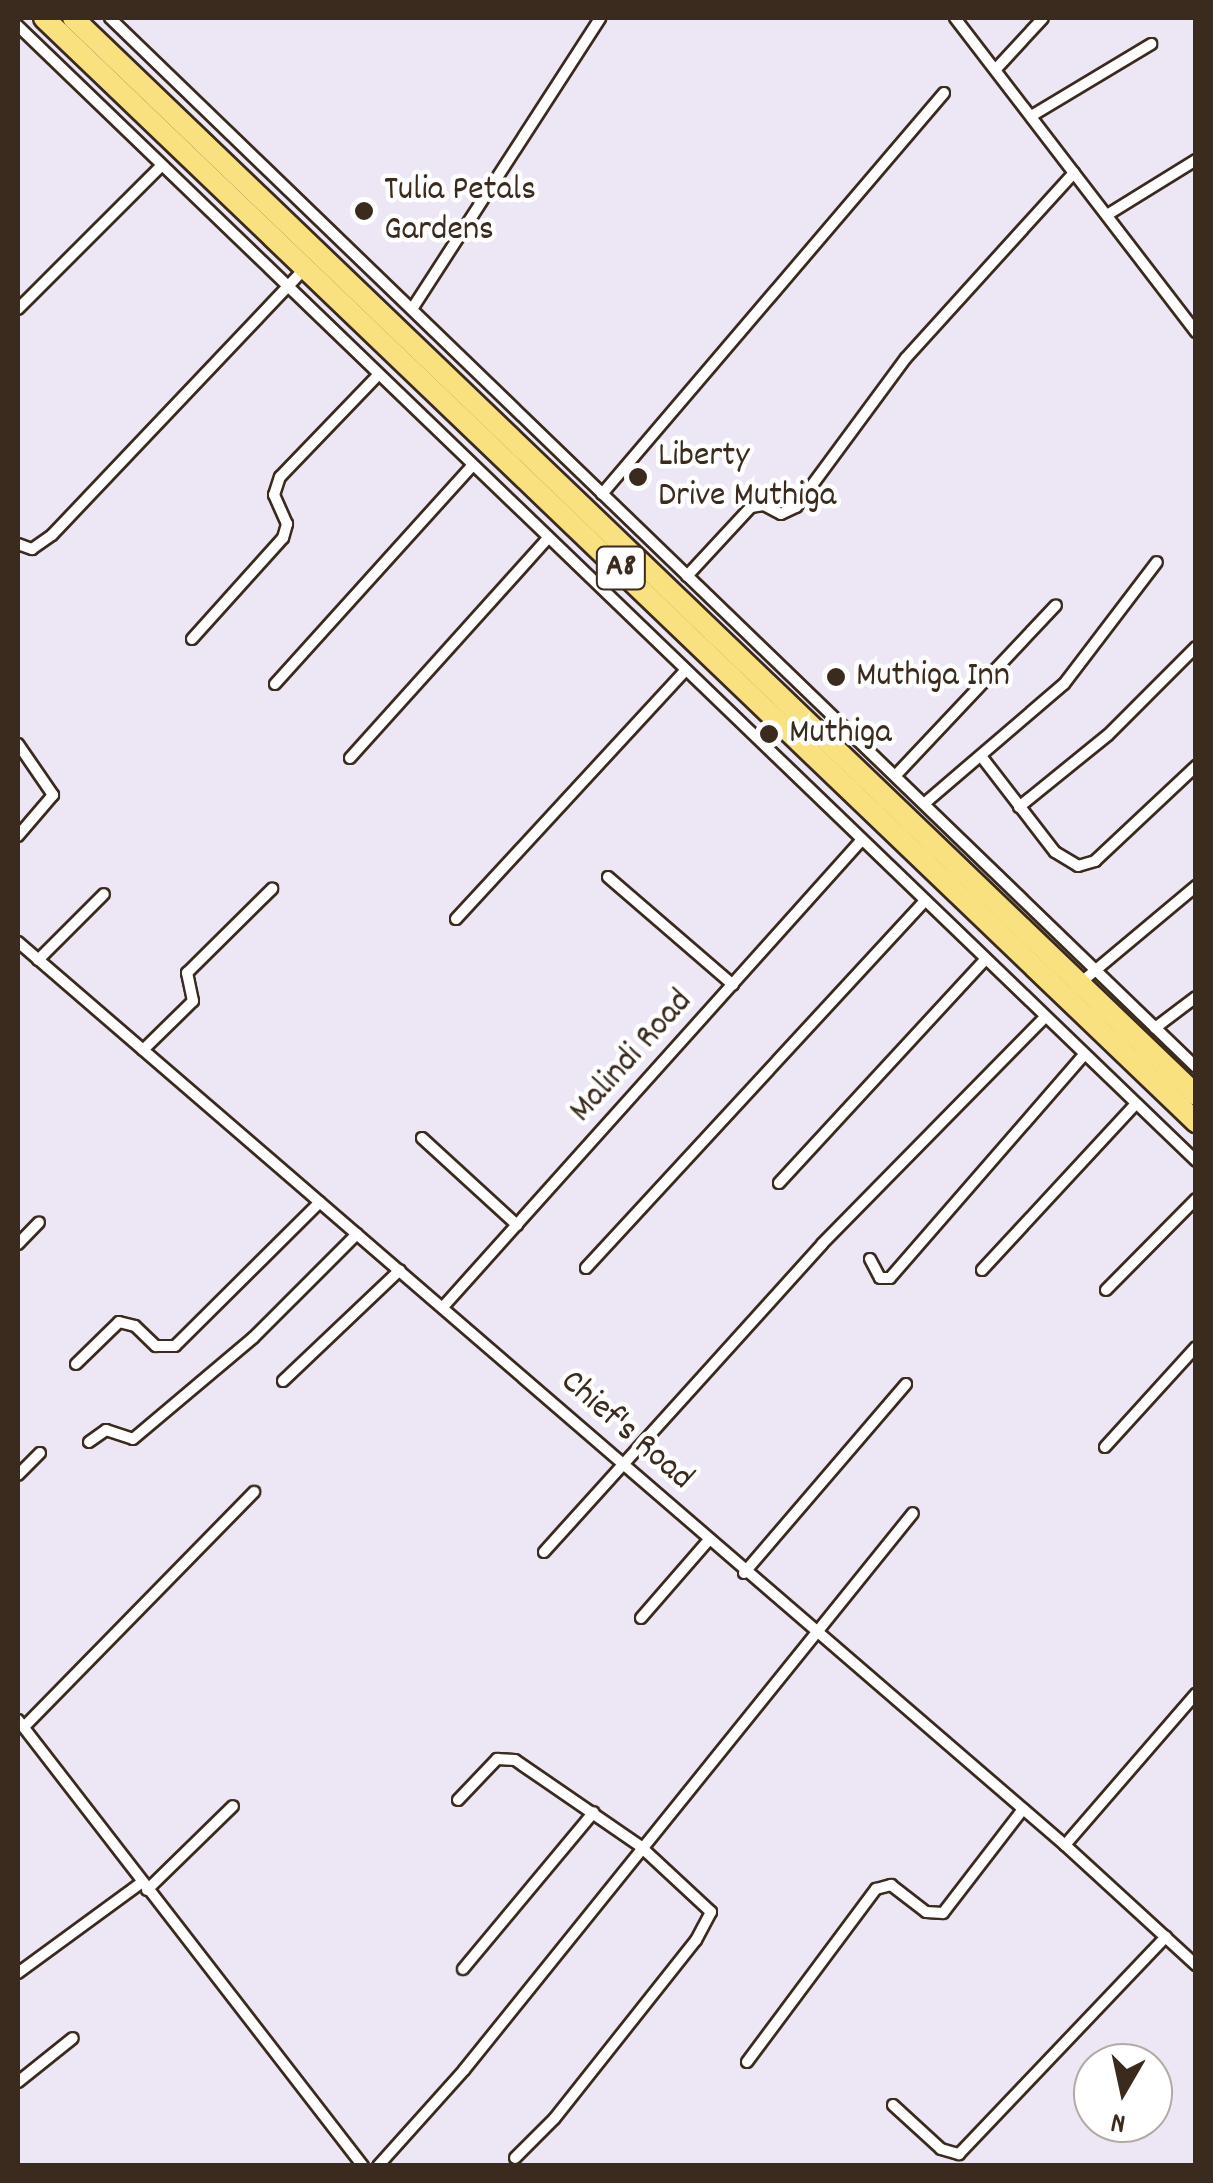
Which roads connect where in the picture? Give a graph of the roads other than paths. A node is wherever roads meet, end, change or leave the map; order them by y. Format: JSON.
{"nodes":[{"id":1,"x":36,"y":18,"type":"edge"},
{"id":2,"x":44,"y":18,"type":"edge"},
{"id":3,"x":73,"y":18,"type":"edge"},
{"id":4,"x":110,"y":18,"type":"edge"},
{"id":5,"x":600,"y":18,"type":"edge"},
{"id":6,"x":954,"y":18,"type":"edge"},
{"id":7,"x":1043,"y":18,"type":"edge"},
{"id":8,"x":19,"y":29,"type":"edge"},
{"id":9,"x":1151,"y":44,"type":"dead end"},
{"id":10,"x":996,"y":69,"type":"junction"},
{"id":11,"x":944,"y":93,"type":"dead end"},
{"id":12,"x":1033,"y":115,"type":"junction"},
{"id":13,"x":1196,"y":160,"type":"edge"},
{"id":14,"x":161,"y":166,"type":"junction"},
{"id":15,"x":1074,"y":173,"type":"junction"},
{"id":16,"x":1107,"y":215,"type":"junction"},
{"id":17,"x":317,"y":217,"type":"junction"},
{"id":18,"x":300,"y":236,"type":"junction"},
{"id":19,"x":306,"y":266,"type":"junction"},
{"id":20,"x":372,"y":270,"type":"junction"},
{"id":21,"x":356,"y":290,"type":"junction"},
{"id":22,"x":289,"y":291,"type":"junction"},
{"id":23,"x":414,"y":306,"type":"junction"},
{"id":24,"x":18,"y":309,"type":"edge"},
{"id":25,"x":1196,"y":332,"type":"edge"},
{"id":26,"x":378,"y":375,"type":"junction"},
{"id":27,"x":524,"y":416,"type":"junction"},
{"id":28,"x":505,"y":433,"type":"junction"},
{"id":29,"x":472,"y":466,"type":"junction"},
{"id":30,"x":602,"y":494,"type":"junction"},
{"id":31,"x":548,"y":538,"type":"junction"},
{"id":32,"x":18,"y":544,"type":"edge"},
{"id":33,"x":1158,"y":562,"type":"dead end"},
{"id":34,"x":687,"y":576,"type":"junction"},
{"id":35,"x":1056,"y":604,"type":"dead end"},
{"id":36,"x":688,"y":632,"type":"junction"},
{"id":37,"x":192,"y":638,"type":"dead end"},
{"id":38,"x":1196,"y":647,"type":"edge"},
{"id":39,"x":664,"y":652,"type":"junction"},
{"id":40,"x":685,"y":671,"type":"junction"},
{"id":41,"x":275,"y":684,"type":"dead end"},
{"id":42,"x":862,"y":742,"type":"junction"},
{"id":43,"x":18,"y":744,"type":"edge"},
{"id":44,"x":981,"y":756,"type":"junction"},
{"id":45,"x":350,"y":758,"type":"dead end"},
{"id":46,"x":1196,"y":766,"type":"edge"},
{"id":47,"x":841,"y":768,"type":"junction"},
{"id":48,"x":896,"y":775,"type":"junction"},
{"id":49,"x":814,"y":795,"type":"junction"},
{"id":50,"x":925,"y":803,"type":"junction"},
{"id":51,"x":1019,"y":807,"type":"junction"},
{"id":52,"x":18,"y":836,"type":"edge"},
{"id":53,"x":860,"y":842,"type":"junction"},
{"id":54,"x":608,"y":877,"type":"dead end"},
{"id":55,"x":1196,"y":886,"type":"edge"},
{"id":56,"x":272,"y":890,"type":"dead end"},
{"id":57,"x":104,"y":894,"type":"dead end"},
{"id":58,"x":926,"y":901,"type":"junction"},
{"id":59,"x":456,"y":919,"type":"dead end"},
{"id":60,"x":18,"y":942,"type":"edge"},
{"id":61,"x":38,"y":960,"type":"junction"},
{"id":62,"x":985,"y":960,"type":"junction"},
{"id":63,"x":1087,"y":978,"type":"junction"},
{"id":64,"x":733,"y":985,"type":"junction"},
{"id":65,"x":1196,"y":997,"type":"edge"},
{"id":66,"x":1044,"y":1018,"type":"junction"},
{"id":67,"x":1155,"y":1028,"type":"junction"},
{"id":68,"x":143,"y":1050,"type":"junction"},
{"id":69,"x":1083,"y":1056,"type":"junction"},
{"id":70,"x":1196,"y":1067,"type":"edge"},
{"id":71,"x":1196,"y":1095,"type":"edge"},
{"id":72,"x":1134,"y":1105,"type":"junction"},
{"id":73,"x":1196,"y":1122,"type":"edge"},
{"id":74,"x":422,"y":1138,"type":"dead end"},
{"id":75,"x":1196,"y":1161,"type":"edge"},
{"id":76,"x":779,"y":1183,"type":"dead end"},
{"id":77,"x":1196,"y":1200,"type":"edge"},
{"id":78,"x":320,"y":1202,"type":"junction"},
{"id":79,"x":39,"y":1222,"type":"dead end"},
{"id":80,"x":517,"y":1225,"type":"junction"},
{"id":81,"x":357,"y":1234,"type":"junction"},
{"id":82,"x":18,"y":1244,"type":"edge"},
{"id":83,"x":870,"y":1259,"type":"dead end"},
{"id":84,"x":586,"y":1268,"type":"dead end"},
{"id":85,"x":400,"y":1270,"type":"junction"},
{"id":86,"x":982,"y":1270,"type":"dead end"},
{"id":87,"x":1106,"y":1290,"type":"dead end"},
{"id":88,"x":443,"y":1307,"type":"junction"},
{"id":89,"x":1196,"y":1348,"type":"edge"},
{"id":90,"x":76,"y":1364,"type":"dead end"},
{"id":91,"x":283,"y":1382,"type":"dead end"},
{"id":92,"x":906,"y":1384,"type":"dead end"},
{"id":93,"x":90,"y":1442,"type":"dead end"},
{"id":94,"x":1106,"y":1448,"type":"dead end"},
{"id":95,"x":40,"y":1452,"type":"dead end"},
{"id":96,"x":623,"y":1464,"type":"junction"},
{"id":97,"x":18,"y":1475,"type":"edge"},
{"id":98,"x":254,"y":1492,"type":"dead end"},
{"id":99,"x":914,"y":1513,"type":"dead end"},
{"id":100,"x":708,"y":1541,"type":"junction"},
{"id":101,"x":544,"y":1552,"type":"dead end"},
{"id":102,"x":744,"y":1573,"type":"junction"},
{"id":103,"x":641,"y":1618,"type":"dead end"},
{"id":104,"x":815,"y":1632,"type":"junction"},
{"id":105,"x":1196,"y":1694,"type":"edge"},
{"id":106,"x":21,"y":1723,"type":"edge"},
{"id":107,"x":458,"y":1800,"type":"dead end"},
{"id":108,"x":233,"y":1806,"type":"dead end"},
{"id":109,"x":1023,"y":1809,"type":"junction"},
{"id":110,"x":594,"y":1812,"type":"junction"},
{"id":111,"x":1064,"y":1844,"type":"junction"},
{"id":112,"x":640,"y":1846,"type":"junction"},
{"id":113,"x":144,"y":1886,"type":"junction"},
{"id":114,"x":1166,"y":1937,"type":"junction"},
{"id":115,"x":1196,"y":1965,"type":"edge"},
{"id":116,"x":464,"y":1969,"type":"dead end"},
{"id":117,"x":18,"y":1974,"type":"edge"},
{"id":118,"x":73,"y":2038,"type":"dead end"},
{"id":119,"x":747,"y":2062,"type":"dead end"},
{"id":120,"x":18,"y":2082,"type":"edge"},
{"id":121,"x":893,"y":2105,"type":"dead end"},
{"id":122,"x":515,"y":2158,"type":"dead end"},
{"id":123,"x":364,"y":2166,"type":"edge"},
{"id":124,"x":378,"y":2166,"type":"edge"}],
"edges":[{"from":1,"to":8,"type":"street"},
{"from":2,"to":19,"type":"highway","number":"A8"},
{"from":3,"to":18,"type":"highway","number":"A8"},
{"from":4,"to":17,"type":"street"},
{"from":5,"to":23,"type":"street"},
{"from":6,"to":10,"type":"street"},
{"from":7,"to":10,"type":"street"},
{"from":8,"to":14,"type":"street"},
{"from":9,"to":12,"type":"street"},
{"from":10,"to":12,"type":"street"},
{"from":11,"to":30,"type":"street"},
{"from":12,"to":15,"type":"street"},
{"from":13,"to":16,"type":"street"},
{"from":14,"to":22,"type":"street"},
{"from":14,"to":24,"type":"street"},
{"from":15,"to":16,"type":"street"},
{"from":15,"to":34,"type":"street"},
{"from":16,"to":25,"type":"street"},
{"from":17,"to":18,"type":"street"},
{"from":17,"to":20,"type":"street"},
{"from":18,"to":21,"type":"highway","number":"A8"},
{"from":19,"to":22,"type":"street"},
{"from":19,"to":36,"type":"highway","number":"A8"},
{"from":20,"to":21,"type":"street"},
{"from":20,"to":23,"type":"street"},
{"from":21,"to":28,"type":"highway","number":"A8"},
{"from":22,"to":26,"type":"street"},
{"from":22,"to":32,"type":"street"},
{"from":23,"to":27,"type":"street"},
{"from":26,"to":29,"type":"street"},
{"from":26,"to":37,"type":"street"},
{"from":27,"to":28,"type":"street"},
{"from":27,"to":30,"type":"street"},
{"from":28,"to":47,"type":"highway","number":"A8"},
{"from":29,"to":31,"type":"street"},
{"from":29,"to":41,"type":"street"},
{"from":30,"to":34,"type":"street"},
{"from":31,"to":39,"type":"street"},
{"from":31,"to":45,"type":"street"},
{"from":33,"to":44,"type":"street"},
{"from":34,"to":42,"type":"street"},
{"from":35,"to":48,"type":"street"},
{"from":36,"to":39,"type":"street"},
{"from":36,"to":47,"type":"highway","number":"A8"},
{"from":38,"to":51,"type":"street"},
{"from":39,"to":40,"type":"street"},
{"from":40,"to":49,"type":"street"},
{"from":40,"to":59,"type":"street"},
{"from":42,"to":47,"type":"street"},
{"from":42,"to":48,"type":"street"},
{"from":43,"to":52,"type":"street"},
{"from":44,"to":50,"type":"street"},
{"from":44,"to":51,"type":"street"},
{"from":46,"to":51,"type":"street"},
{"from":47,"to":49,"type":"street"},
{"from":47,"to":63,"type":"highway","number":"A8"},
{"from":47,"to":73,"type":"highway","number":"A8"},
{"from":48,"to":50,"type":"street"},
{"from":49,"to":53,"type":"street"},
{"from":50,"to":63,"type":"street"},
{"from":53,"to":58,"type":"street"},
{"from":53,"to":64,"type":"street","name":"Malindi Road"},
{"from":54,"to":64,"type":"street"},
{"from":55,"to":63,"type":"street"},
{"from":56,"to":68,"type":"street"},
{"from":57,"to":61,"type":"street"},
{"from":58,"to":62,"type":"street"},
{"from":58,"to":84,"type":"street"},
{"from":60,"to":61,"type":"street","name":"Chief's Road"},
{"from":61,"to":68,"type":"street","name":"Chief's Road"},
{"from":62,"to":66,"type":"street"},
{"from":62,"to":76,"type":"street"},
{"from":63,"to":67,"type":"street"},
{"from":63,"to":71,"type":"highway","number":"A8"},
{"from":64,"to":80,"type":"street","name":"Malindi Road"},
{"from":65,"to":67,"type":"street"},
{"from":66,"to":69,"type":"street"},
{"from":66,"to":96,"type":"street"},
{"from":67,"to":70,"type":"street"},
{"from":68,"to":78,"type":"street","name":"Chief's Road"},
{"from":69,"to":72,"type":"street"},
{"from":69,"to":83,"type":"street"},
{"from":72,"to":75,"type":"street"},
{"from":72,"to":86,"type":"street"},
{"from":74,"to":80,"type":"street"},
{"from":77,"to":87,"type":"street"},
{"from":78,"to":81,"type":"street","name":"Chief's Road"},
{"from":78,"to":90,"type":"street"},
{"from":79,"to":82,"type":"street"},
{"from":80,"to":88,"type":"street","name":"Malindi Road"},
{"from":81,"to":85,"type":"street","name":"Chief's Road"},
{"from":81,"to":93,"type":"street"},
{"from":85,"to":88,"type":"street","name":"Chief's Road"},
{"from":85,"to":91,"type":"street"},
{"from":88,"to":96,"type":"street","name":"Chief's Road"},
{"from":89,"to":94,"type":"street"},
{"from":92,"to":102,"type":"street"},
{"from":95,"to":97,"type":"street"},
{"from":96,"to":100,"type":"street","name":"Chief's Road"},
{"from":96,"to":101,"type":"street"},
{"from":98,"to":106,"type":"street"},
{"from":99,"to":104,"type":"street"},
{"from":100,"to":102,"type":"street","name":"Chief's Road"},
{"from":100,"to":103,"type":"street"},
{"from":102,"to":104,"type":"street","name":"Chief's Road"},
{"from":104,"to":109,"type":"street","name":"Chief's Road"},
{"from":104,"to":112,"type":"street"},
{"from":105,"to":111,"type":"street"},
{"from":106,"to":113,"type":"street"},
{"from":107,"to":110,"type":"street"},
{"from":108,"to":113,"type":"street"},
{"from":109,"to":111,"type":"street","name":"Chief's Road"},
{"from":109,"to":119,"type":"street"},
{"from":110,"to":112,"type":"street"},
{"from":110,"to":116,"type":"street"},
{"from":111,"to":114,"type":"street","name":"Chief's Road"},
{"from":112,"to":122,"type":"street"},
{"from":112,"to":124,"type":"street"},
{"from":113,"to":117,"type":"street"},
{"from":113,"to":123,"type":"street"},
{"from":114,"to":115,"type":"street","name":"Chief's Road"},
{"from":114,"to":121,"type":"street"},
{"from":118,"to":120,"type":"street"}]}
